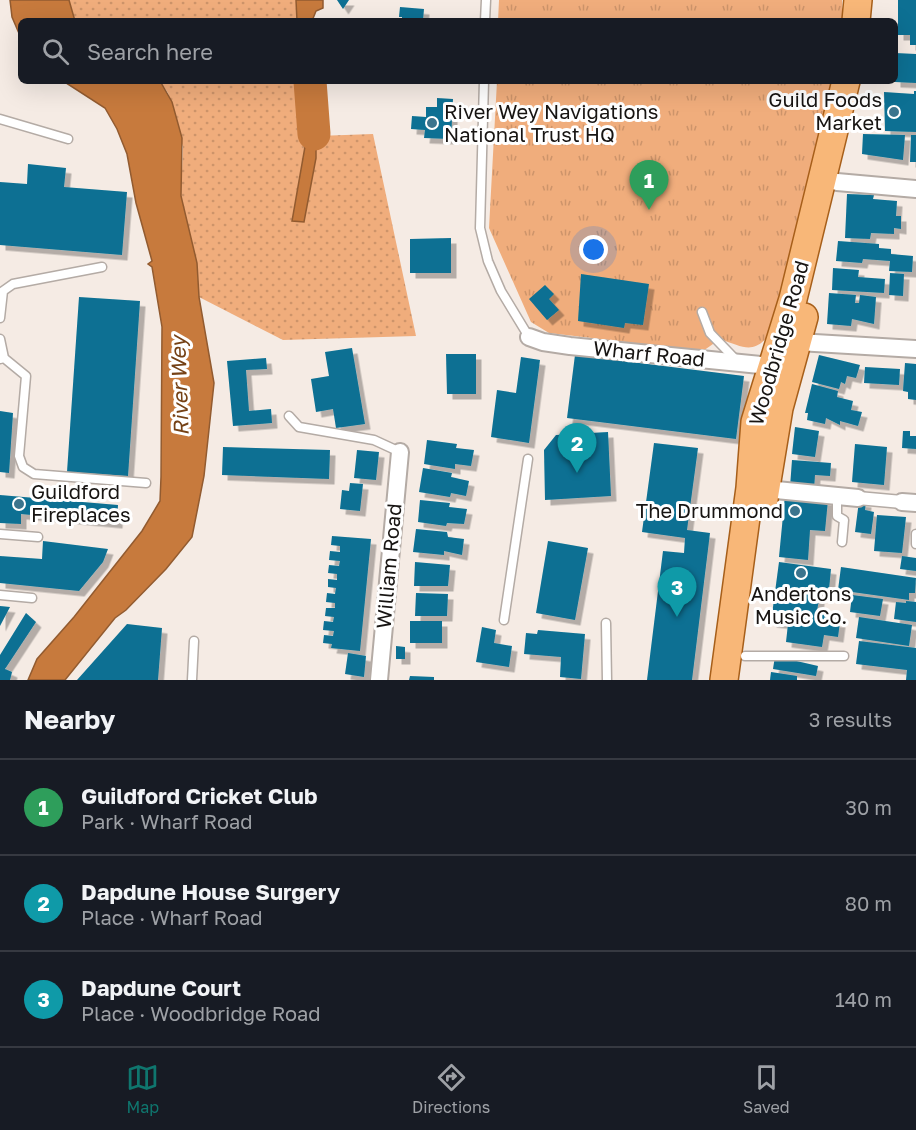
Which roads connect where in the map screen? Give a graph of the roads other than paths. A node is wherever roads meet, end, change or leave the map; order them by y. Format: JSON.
{"nodes":[{"id":1,"x":486,"y":0,"type":"edge"},
{"id":2,"x":858,"y":0,"type":"edge"},
{"id":3,"x":485,"y":18,"type":"edge"},
{"id":4,"x":856,"y":18,"type":"edge"},
{"id":5,"x":484,"y":84,"type":"edge"},
{"id":6,"x":847,"y":84,"type":"edge"},
{"id":7,"x":848,"y":84,"type":"edge"},
{"id":8,"x":0,"y":119,"type":"edge"},
{"id":9,"x":68,"y":139,"type":"dead end"},
{"id":10,"x":837,"y":182,"type":"junction"},
{"id":11,"x":916,"y":189,"type":"edge"},
{"id":12,"x":102,"y":267,"type":"dead end"},
{"id":13,"x":702,"y":312,"type":"dead end"},
{"id":14,"x":0,"y":318,"type":"edge"},
{"id":15,"x":529,"y":337,"type":"joint"},
{"id":16,"x":0,"y":339,"type":"edge"},
{"id":17,"x":798,"y":342,"type":"junction"},
{"id":18,"x":916,"y":349,"type":"edge"},
{"id":19,"x":2,"y":358,"type":"edge"},
{"id":20,"x":740,"y":363,"type":"junction"},
{"id":21,"x":770,"y":366,"type":"junction"},
{"id":22,"x":288,"y":416,"type":"dead end"},
{"id":23,"x":400,"y":452,"type":"joint"},
{"id":24,"x":528,"y":459,"type":"dead end"},
{"id":25,"x":147,"y":483,"type":"dead end"},
{"id":26,"x":766,"y":489,"type":"junction"},
{"id":27,"x":837,"y":496,"type":"junction"},
{"id":28,"x":858,"y":498,"type":"joint"},
{"id":29,"x":909,"y":503,"type":"edge"},
{"id":30,"x":0,"y":534,"type":"edge"},
{"id":31,"x":916,"y":534,"type":"edge"},
{"id":32,"x":38,"y":537,"type":"dead end"},
{"id":33,"x":842,"y":542,"type":"dead end"},
{"id":34,"x":916,"y":544,"type":"edge"},
{"id":35,"x":0,"y":595,"type":"edge"},
{"id":36,"x":32,"y":598,"type":"dead end"},
{"id":37,"x":504,"y":620,"type":"dead end"},
{"id":38,"x":606,"y":623,"type":"dead end"},
{"id":39,"x":194,"y":641,"type":"dead end"},
{"id":40,"x":844,"y":656,"type":"dead end"},
{"id":41,"x":743,"y":668,"type":"edge"},
{"id":42,"x":192,"y":680,"type":"edge"},
{"id":43,"x":379,"y":680,"type":"edge"},
{"id":44,"x":607,"y":680,"type":"edge"},
{"id":45,"x":724,"y":680,"type":"edge"}],
"edges":[{"from":1,"to":3,"type":"lane"},
{"from":2,"to":4,"type":"main road"},
{"from":5,"to":15,"type":"lane"},
{"from":6,"to":21,"type":"main road","name":"Woodbridge Road"},
{"from":7,"to":10,"type":"main road","name":"Woodbridge Road"},
{"from":8,"to":9,"type":"lane"},
{"from":10,"to":11,"type":"street"},
{"from":10,"to":17,"type":"main road","name":"Woodbridge Road"},
{"from":12,"to":14,"type":"lane"},
{"from":13,"to":20,"type":"lane"},
{"from":15,"to":20,"type":"street","name":"Wharf Road"},
{"from":16,"to":19,"type":"lane"},
{"from":17,"to":18,"type":"street"},
{"from":17,"to":26,"type":"main road","name":"Woodbridge Road"},
{"from":19,"to":25,"type":"lane"},
{"from":20,"to":21,"type":"street","name":"Wharf Road"},
{"from":21,"to":45,"type":"main road","name":"Woodbridge Road"},
{"from":22,"to":23,"type":"lane"},
{"from":23,"to":43,"type":"street","name":"William Road"},
{"from":24,"to":37,"type":"lane"},
{"from":26,"to":27,"type":"street"},
{"from":26,"to":41,"type":"main road","name":"Woodbridge Road"},
{"from":27,"to":28,"type":"street"},
{"from":27,"to":33,"type":"lane"},
{"from":28,"to":29,"type":"street"},
{"from":30,"to":32,"type":"lane"},
{"from":31,"to":34,"type":"lane"},
{"from":35,"to":36,"type":"lane"},
{"from":38,"to":44,"type":"lane"},
{"from":39,"to":42,"type":"lane"},
{"from":40,"to":41,"type":"lane"}]}
